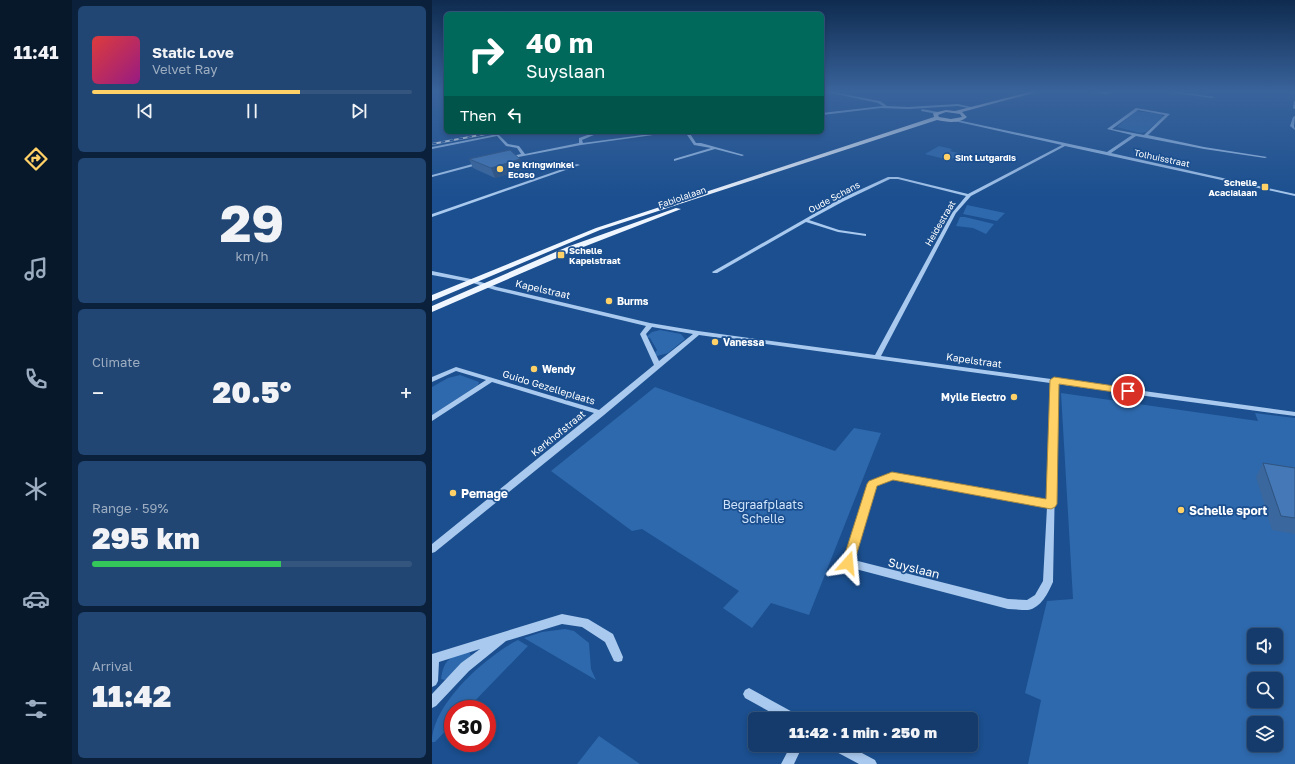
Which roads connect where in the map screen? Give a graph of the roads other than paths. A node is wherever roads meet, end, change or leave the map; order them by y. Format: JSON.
{"nodes":[{"id":1,"x":906,"y":127,"type":"edge"},
{"id":2,"x":908,"y":127,"type":"edge"},
{"id":3,"x":987,"y":127,"type":"edge"},
{"id":4,"x":1112,"y":127,"type":"edge"},
{"id":5,"x":1155,"y":127,"type":"edge"},
{"id":6,"x":594,"y":134,"type":"edge"},
{"id":7,"x":658,"y":134,"type":"edge"},
{"id":8,"x":688,"y":134,"type":"edge"},
{"id":9,"x":1135,"y":135,"type":"junction"},
{"id":10,"x":1145,"y":136,"type":"junction"},
{"id":11,"x":581,"y":144,"type":"junction"},
{"id":12,"x":445,"y":145,"type":"junction"},
{"id":13,"x":1064,"y":145,"type":"junction"},
{"id":14,"x":432,"y":148,"type":"edge"},
{"id":15,"x":715,"y":148,"type":"junction"},
{"id":16,"x":448,"y":150,"type":"dead end"},
{"id":17,"x":1107,"y":154,"type":"junction"},
{"id":18,"x":524,"y":155,"type":"junction"},
{"id":19,"x":742,"y":155,"type":"dead end"},
{"id":20,"x":1264,"y":157,"type":"dead end"},
{"id":21,"x":501,"y":159,"type":"edge"},
{"id":22,"x":675,"y":160,"type":"dead end"},
{"id":23,"x":488,"y":162,"type":"edge"},
{"id":24,"x":578,"y":165,"type":"dead end"},
{"id":25,"x":432,"y":176,"type":"edge"},
{"id":26,"x":969,"y":195,"type":"junction"},
{"id":27,"x":1295,"y":195,"type":"edge"},
{"id":28,"x":432,"y":216,"type":"edge"},
{"id":29,"x":806,"y":221,"type":"junction"},
{"id":30,"x":864,"y":235,"type":"dead end"},
{"id":31,"x":716,"y":272,"type":"dead end"},
{"id":32,"x":432,"y":273,"type":"edge"},
{"id":33,"x":472,"y":281,"type":"junction"},
{"id":34,"x":485,"y":285,"type":"junction"},
{"id":35,"x":432,"y":298,"type":"edge"},
{"id":36,"x":432,"y":309,"type":"edge"},
{"id":37,"x":650,"y":325,"type":"junction"},
{"id":38,"x":698,"y":334,"type":"junction"},
{"id":39,"x":877,"y":356,"type":"junction"},
{"id":40,"x":658,"y":366,"type":"junction"},
{"id":41,"x":432,"y":380,"type":"edge"},
{"id":42,"x":491,"y":380,"type":"junction"},
{"id":43,"x":1054,"y":380,"type":"junction"},
{"id":44,"x":601,"y":413,"type":"junction"},
{"id":45,"x":1295,"y":414,"type":"edge"},
{"id":46,"x":432,"y":418,"type":"edge"},
{"id":47,"x":1051,"y":504,"type":"junction"},
{"id":48,"x":432,"y":549,"type":"edge"},
{"id":49,"x":507,"y":635,"type":"junction"},
{"id":50,"x":433,"y":657,"type":"edge"},
{"id":51,"x":618,"y":657,"type":"dead end"},
{"id":52,"x":432,"y":681,"type":"edge"},
{"id":53,"x":749,"y":694,"type":"dead end"},
{"id":54,"x":432,"y":702,"type":"edge"},
{"id":55,"x":781,"y":712,"type":"edge"},
{"id":56,"x":793,"y":752,"type":"edge"},
{"id":57,"x":849,"y":752,"type":"edge"},
{"id":58,"x":787,"y":764,"type":"edge"},
{"id":59,"x":871,"y":764,"type":"edge"}],
"edges":[{"from":1,"to":33,"type":"main road","name":"Fabiolalaan"},
{"from":2,"to":34,"type":"main road","name":"Fabiolalaan"},
{"from":3,"to":13,"type":"street","name":"Tolhuisstraat"},
{"from":4,"to":9,"type":"street"},
{"from":5,"to":10,"type":"street"},
{"from":6,"to":11,"type":"street"},
{"from":7,"to":11,"type":"street"},
{"from":8,"to":15,"type":"street"},
{"from":9,"to":10,"type":"street"},
{"from":9,"to":17,"type":"street"},
{"from":10,"to":20,"type":"street"},
{"from":11,"to":18,"type":"street"},
{"from":12,"to":14,"type":"street"},
{"from":12,"to":16,"type":"street"},
{"from":12,"to":18,"type":"street"},
{"from":13,"to":17,"type":"street","name":"Tolhuisstraat"},
{"from":13,"to":26,"type":"street","name":"Heidestraat"},
{"from":15,"to":19,"type":"street"},
{"from":15,"to":22,"type":"street"},
{"from":17,"to":27,"type":"street","name":"Tolhuisstraat"},
{"from":18,"to":21,"type":"street"},
{"from":23,"to":25,"type":"street"},
{"from":24,"to":28,"type":"street"},
{"from":26,"to":29,"type":"street","name":"Oude Schans"},
{"from":26,"to":39,"type":"street","name":"Heidestraat"},
{"from":29,"to":30,"type":"street"},
{"from":29,"to":31,"type":"street","name":"Oude Schans"},
{"from":32,"to":33,"type":"street","name":"Kapelstraat"},
{"from":33,"to":34,"type":"street","name":"Kapelstraat"},
{"from":33,"to":35,"type":"main road","name":"Fabiolalaan"},
{"from":34,"to":36,"type":"main road","name":"Fabiolalaan"},
{"from":34,"to":37,"type":"street","name":"Kapelstraat"},
{"from":37,"to":38,"type":"street","name":"Kapelstraat"},
{"from":37,"to":40,"type":"street"},
{"from":38,"to":39,"type":"street","name":"Kapelstraat"},
{"from":38,"to":40,"type":"street","name":"Kerkhofstraat"},
{"from":39,"to":43,"type":"street","name":"Kapelstraat"},
{"from":40,"to":44,"type":"street","name":"Kerkhofstraat"},
{"from":41,"to":42,"type":"street","name":"Guido Gezelleplaats"},
{"from":42,"to":44,"type":"street","name":"Guido Gezelleplaats"},
{"from":42,"to":46,"type":"street","name":"Guido Gezelleplaats"},
{"from":43,"to":45,"type":"street","name":"Kapelstraat"},
{"from":43,"to":47,"type":"street"},
{"from":44,"to":48,"type":"street","name":"Kerkhofstraat"},
{"from":47,"to":47,"type":"street","name":"Suyslaan"},
{"from":49,"to":50,"type":"street"},
{"from":49,"to":51,"type":"street"},
{"from":49,"to":54,"type":"street"},
{"from":50,"to":52,"type":"street"},
{"from":53,"to":55,"type":"street"},
{"from":56,"to":58,"type":"street"},
{"from":57,"to":59,"type":"street"}]}
